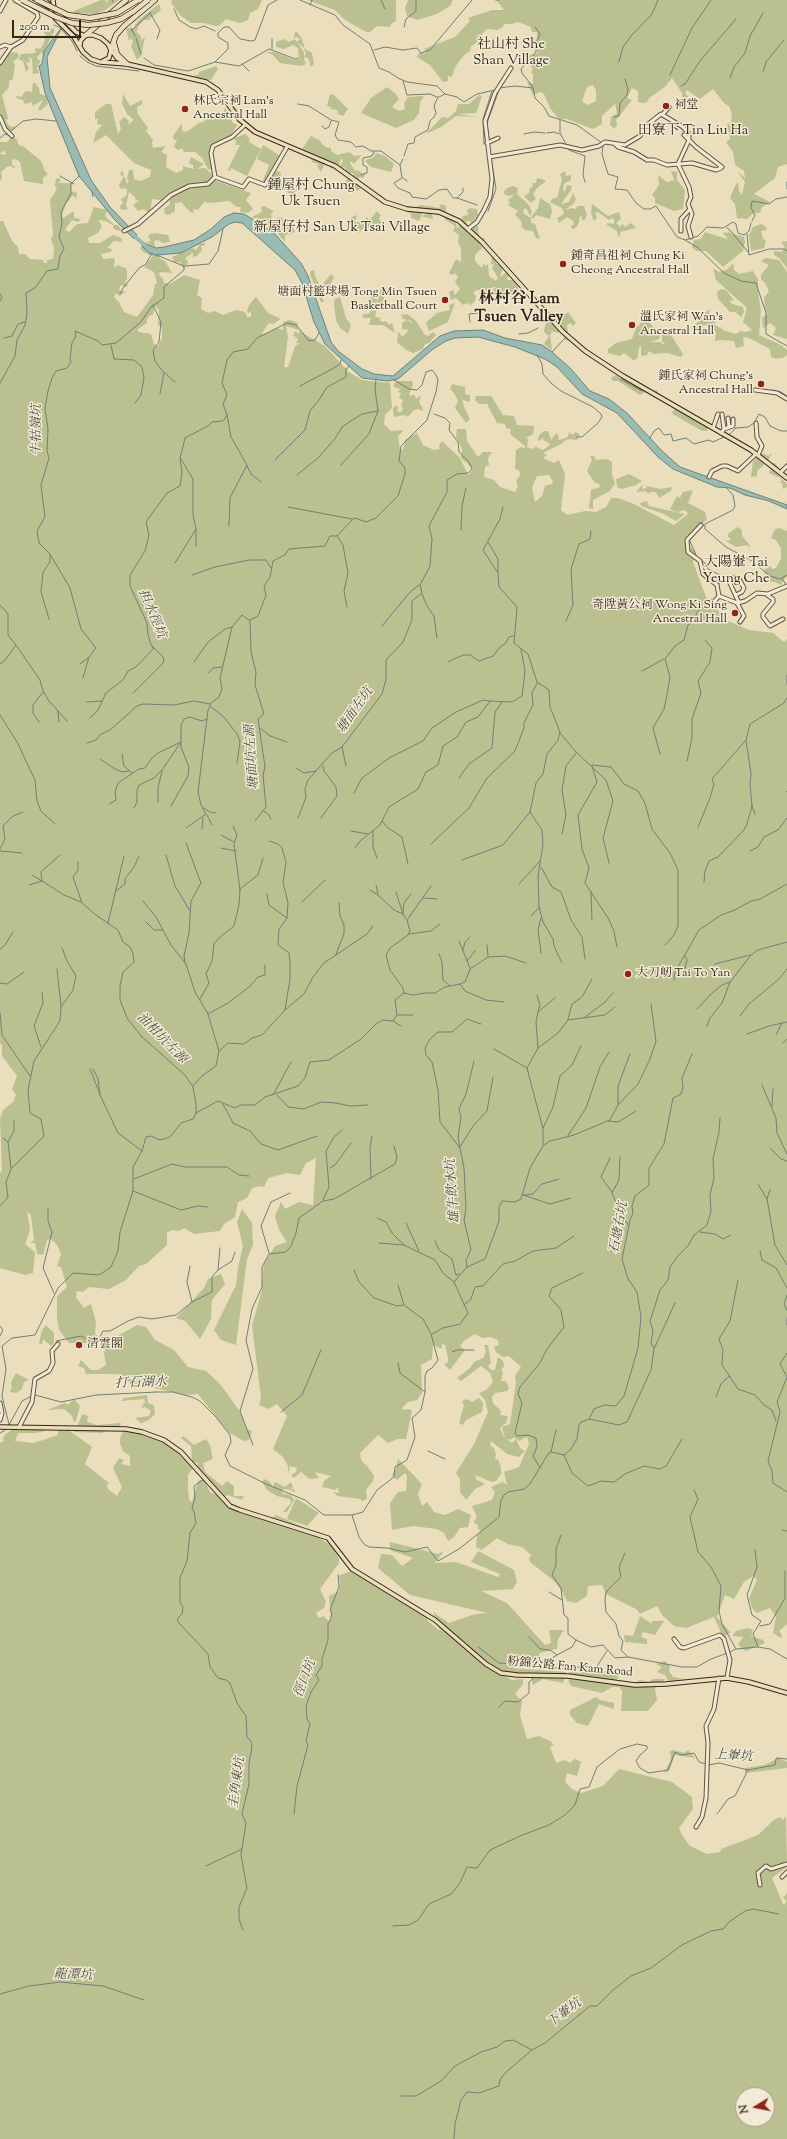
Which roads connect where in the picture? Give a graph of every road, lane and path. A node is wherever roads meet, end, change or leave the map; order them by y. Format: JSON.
{"nodes":[{"id":1,"x":15,"y":0,"type":"edge"},
{"id":2,"x":22,"y":0,"type":"edge"},
{"id":3,"x":28,"y":0,"type":"edge"},
{"id":4,"x":37,"y":0,"type":"edge"},
{"id":5,"x":44,"y":0,"type":"edge"},
{"id":6,"x":52,"y":0,"type":"edge"},
{"id":7,"x":126,"y":0,"type":"edge"},
{"id":8,"x":138,"y":0,"type":"edge"},
{"id":9,"x":148,"y":0,"type":"edge"},
{"id":10,"x":156,"y":0,"type":"edge"},
{"id":11,"x":5,"y":1,"type":"edge"},
{"id":12,"x":0,"y":4,"type":"edge"},
{"id":13,"x":54,"y":10,"type":"junction"},
{"id":14,"x":0,"y":11,"type":"edge"},
{"id":15,"x":86,"y":35,"type":"junction"},
{"id":16,"x":114,"y":39,"type":"junction"},
{"id":17,"x":80,"y":46,"type":"junction"},
{"id":18,"x":0,"y":47,"type":"edge"},
{"id":19,"x":11,"y":47,"type":"junction"},
{"id":20,"x":111,"y":50,"type":"junction"},
{"id":21,"x":102,"y":62,"type":"junction"},
{"id":22,"x":0,"y":63,"type":"edge"},
{"id":23,"x":127,"y":64,"type":"junction"},
{"id":24,"x":511,"y":68,"type":"dead end"},
{"id":25,"x":669,"y":107,"type":"dead end"},
{"id":26,"x":663,"y":114,"type":"junction"},
{"id":27,"x":0,"y":117,"type":"edge"},
{"id":28,"x":245,"y":125,"type":"junction"},
{"id":29,"x":10,"y":134,"type":"dead end"},
{"id":30,"x":684,"y":135,"type":"dead end"},
{"id":31,"x":498,"y":138,"type":"dead end"},
{"id":32,"x":689,"y":140,"type":"junction"},
{"id":33,"x":487,"y":143,"type":"junction"},
{"id":34,"x":615,"y":144,"type":"junction"},
{"id":35,"x":287,"y":147,"type":"junction"},
{"id":36,"x":489,"y":157,"type":"junction"},
{"id":37,"x":717,"y":163,"type":"junction"},
{"id":38,"x":678,"y":164,"type":"junction"},
{"id":39,"x":713,"y":169,"type":"junction"},
{"id":40,"x":215,"y":178,"type":"junction"},
{"id":41,"x":690,"y":209,"type":"junction"},
{"id":42,"x":468,"y":229,"type":"junction"},
{"id":43,"x":124,"y":231,"type":"dead end"},
{"id":44,"x":681,"y":231,"type":"dead end"},
{"id":45,"x":691,"y":237,"type":"dead end"},
{"id":46,"x":755,"y":390,"type":"dead end"},
{"id":47,"x":787,"y":398,"type":"edge"},
{"id":48,"x":728,"y":418,"type":"dead end"},
{"id":49,"x":733,"y":419,"type":"dead end"},
{"id":50,"x":756,"y":423,"type":"dead end"},
{"id":51,"x":729,"y":427,"type":"junction"},
{"id":52,"x":713,"y":428,"type":"junction"},
{"id":53,"x":724,"y":429,"type":"junction"},
{"id":54,"x":722,"y":434,"type":"junction"},
{"id":55,"x":757,"y":454,"type":"junction"},
{"id":56,"x":787,"y":466,"type":"edge"},
{"id":57,"x":781,"y":472,"type":"junction"},
{"id":58,"x":709,"y":477,"type":"dead end"},
{"id":59,"x":787,"y":478,"type":"edge"},
{"id":60,"x":702,"y":525,"type":"dead end"},
{"id":61,"x":787,"y":586,"type":"edge"},
{"id":62,"x":766,"y":594,"type":"junction"},
{"id":63,"x":736,"y":595,"type":"junction"},
{"id":64,"x":719,"y":596,"type":"junction"},
{"id":65,"x":712,"y":602,"type":"dead end"},
{"id":66,"x":738,"y":603,"type":"junction"},
{"id":67,"x":782,"y":619,"type":"dead end"},
{"id":68,"x":740,"y":622,"type":"dead end"},
{"id":69,"x":58,"y":1344,"type":"dead end"},
{"id":70,"x":0,"y":1403,"type":"edge"},
{"id":71,"x":0,"y":1420,"type":"edge"},
{"id":72,"x":1,"y":1427,"type":"edge"},
{"id":73,"x":19,"y":1427,"type":"junction"},
{"id":74,"x":674,"y":1639,"type":"dead end"},
{"id":75,"x":719,"y":1678,"type":"junction"},
{"id":76,"x":728,"y":1678,"type":"junction"},
{"id":77,"x":787,"y":1693,"type":"edge"},
{"id":78,"x":696,"y":1827,"type":"dead end"},
{"id":79,"x":787,"y":1864,"type":"edge"},
{"id":80,"x":787,"y":1872,"type":"edge"},
{"id":81,"x":782,"y":1877,"type":"dead end"},
{"id":82,"x":760,"y":1885,"type":"dead end"}],
"edges":[{"from":1,"to":19,"type":"street"},
{"from":2,"to":9,"type":"highway","bridge":true},
{"from":3,"to":17,"type":"main road"},
{"from":4,"to":8,"type":"highway","bridge":true},
{"from":5,"to":13,"type":"main road"},
{"from":6,"to":13,"type":"main road"},
{"from":7,"to":15,"type":"highway"},
{"from":10,"to":16,"type":"highway"},
{"from":11,"to":12,"type":"street"},
{"from":11,"to":14,"type":"street"},
{"from":13,"to":15,"type":"main road"},
{"from":15,"to":17,"type":"main road"},
{"from":15,"to":20,"type":"main road"},
{"from":16,"to":20,"type":"highway"},
{"from":16,"to":23,"type":"highway"},
{"from":17,"to":21,"type":"main road"},
{"from":18,"to":19,"type":"street"},
{"from":19,"to":22,"type":"street"},
{"from":20,"to":21,"type":"main road"},
{"from":20,"to":23,"type":"main road"},
{"from":21,"to":23,"type":"main road"},
{"from":23,"to":28,"type":"main road"},
{"from":24,"to":33,"type":"street"},
{"from":25,"to":26,"type":"street"},
{"from":26,"to":32,"type":"street"},
{"from":26,"to":34,"type":"street"},
{"from":27,"to":29,"type":"street"},
{"from":28,"to":35,"type":"main road"},
{"from":28,"to":40,"type":"street"},
{"from":30,"to":32,"type":"street"},
{"from":31,"to":33,"type":"street"},
{"from":32,"to":37,"type":"street"},
{"from":32,"to":38,"type":"street"},
{"from":33,"to":36,"type":"street"},
{"from":34,"to":36,"type":"street"},
{"from":34,"to":38,"type":"street"},
{"from":35,"to":40,"type":"street"},
{"from":35,"to":42,"type":"main road"},
{"from":36,"to":42,"type":"street"},
{"from":37,"to":39,"type":"street"},
{"from":37,"to":39,"type":"street"},
{"from":38,"to":39,"type":"street"},
{"from":38,"to":41,"type":"street"},
{"from":40,"to":43,"type":"street"},
{"from":41,"to":44,"type":"street"},
{"from":41,"to":45,"type":"street"},
{"from":42,"to":52,"type":"main road"},
{"from":46,"to":47,"type":"street"},
{"from":48,"to":51,"type":"street"},
{"from":49,"to":51,"type":"street"},
{"from":50,"to":55,"type":"street"},
{"from":51,"to":53,"type":"street"},
{"from":52,"to":53,"type":"street"},
{"from":52,"to":54,"type":"main road"},
{"from":53,"to":54,"type":"street"},
{"from":54,"to":55,"type":"main road"},
{"from":55,"to":57,"type":"main road"},
{"from":55,"to":58,"type":"street"},
{"from":56,"to":57,"type":"street"},
{"from":57,"to":59,"type":"main road"},
{"from":60,"to":64,"type":"street"},
{"from":61,"to":62,"type":"street"},
{"from":62,"to":66,"type":"street"},
{"from":62,"to":67,"type":"street"},
{"from":63,"to":63,"type":"street"},
{"from":63,"to":66,"type":"street"},
{"from":64,"to":65,"type":"street"},
{"from":64,"to":66,"type":"street"},
{"from":66,"to":68,"type":"street"},
{"from":69,"to":73,"type":"street"},
{"from":70,"to":71,"type":"street"},
{"from":72,"to":73,"type":"main road","name":"粉錦公路 Fan Kam Road"},
{"from":73,"to":75,"type":"main road","name":"粉錦公路 Fan Kam Road"},
{"from":74,"to":76,"type":"street"},
{"from":75,"to":76,"type":"main road","name":"粉錦公路 Fan Kam Road"},
{"from":75,"to":78,"type":"street"},
{"from":76,"to":77,"type":"main road","name":"粉錦公路 Fan Kam Road"},
{"from":79,"to":82,"type":"street"},
{"from":80,"to":81,"type":"street"}]}
